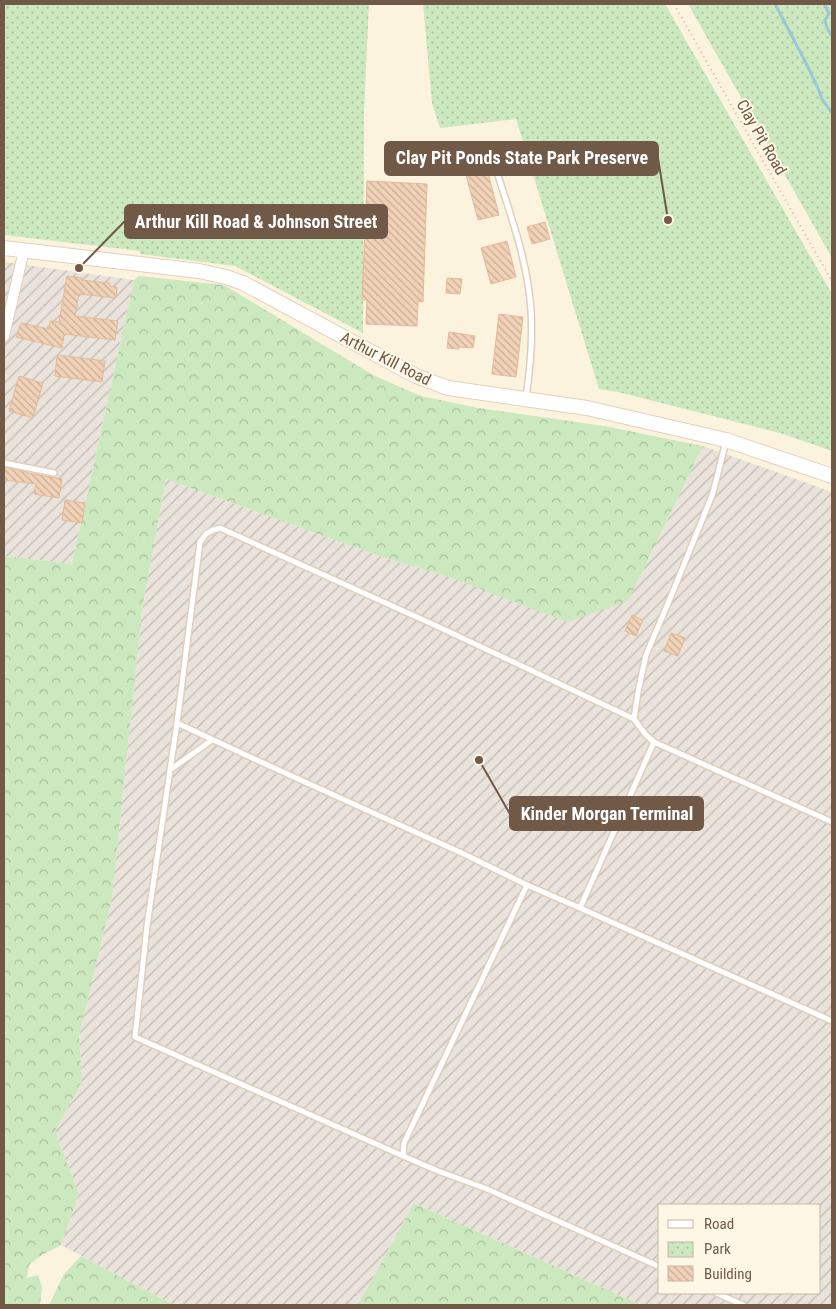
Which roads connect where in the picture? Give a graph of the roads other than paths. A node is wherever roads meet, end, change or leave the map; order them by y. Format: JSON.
{"nodes":[{"id":1,"x":494,"y":163,"type":"dead end"},
{"id":2,"x":4,"y":248,"type":"edge"},
{"id":3,"x":24,"y":250,"type":"junction"},
{"id":4,"x":4,"y":336,"type":"edge"},
{"id":5,"x":526,"y":399,"type":"junction"},
{"id":6,"x":726,"y":440,"type":"junction"},
{"id":7,"x":4,"y":463,"type":"edge"},
{"id":8,"x":54,"y":473,"type":"dead end"},
{"id":9,"x":832,"y":476,"type":"edge"},
{"id":10,"x":634,"y":720,"type":"junction"},
{"id":11,"x":177,"y":723,"type":"junction"},
{"id":12,"x":212,"y":740,"type":"junction"},
{"id":13,"x":654,"y":742,"type":"junction"},
{"id":14,"x":170,"y":770,"type":"junction"},
{"id":15,"x":832,"y":822,"type":"edge"},
{"id":16,"x":526,"y":885,"type":"junction"},
{"id":17,"x":580,"y":908,"type":"junction"},
{"id":18,"x":832,"y":1021,"type":"edge"},
{"id":19,"x":403,"y":1156,"type":"junction"},
{"id":20,"x":658,"y":1266,"type":"edge"},
{"id":21,"x":718,"y":1294,"type":"edge"},
{"id":22,"x":744,"y":1305,"type":"edge"}],
"edges":[{"from":1,"to":5,"type":"lane"},
{"from":2,"to":3,"type":"street","name":"Arthur Kill Road"},
{"from":3,"to":4,"type":"street"},
{"from":3,"to":5,"type":"street","name":"Arthur Kill Road"},
{"from":5,"to":6,"type":"street","name":"Arthur Kill Road"},
{"from":6,"to":9,"type":"street","name":"Arthur Kill Road"},
{"from":6,"to":10,"type":"lane"},
{"from":7,"to":8,"type":"lane"},
{"from":10,"to":11,"type":"lane"},
{"from":10,"to":13,"type":"lane"},
{"from":11,"to":12,"type":"lane"},
{"from":11,"to":14,"type":"lane"},
{"from":12,"to":14,"type":"lane"},
{"from":12,"to":16,"type":"lane"},
{"from":13,"to":15,"type":"lane"},
{"from":13,"to":17,"type":"lane"},
{"from":14,"to":19,"type":"lane"},
{"from":16,"to":17,"type":"lane"},
{"from":16,"to":19,"type":"lane"},
{"from":17,"to":18,"type":"lane"},
{"from":19,"to":20,"type":"lane"},
{"from":21,"to":22,"type":"lane"}]}
